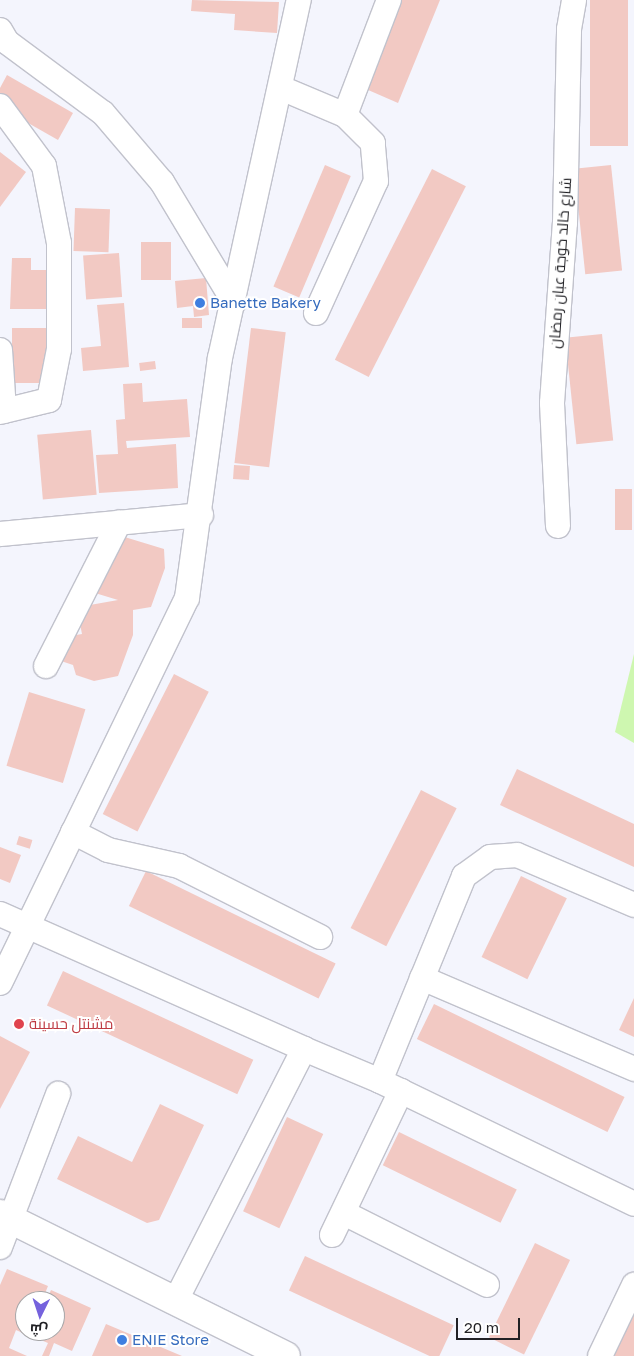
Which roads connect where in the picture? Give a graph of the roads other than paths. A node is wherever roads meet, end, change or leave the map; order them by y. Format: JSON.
{"nodes":[{"id":1,"x":300,"y":0,"type":"edge"},
{"id":2,"x":389,"y":0,"type":"edge"},
{"id":3,"x":574,"y":0,"type":"edge"},
{"id":4,"x":2,"y":38,"type":"edge"},
{"id":5,"x":281,"y":88,"type":"junction"},
{"id":6,"x":0,"y":106,"type":"edge"},
{"id":7,"x":345,"y":116,"type":"junction"},
{"id":8,"x":234,"y":302,"type":"junction"},
{"id":9,"x":316,"y":313,"type":"dead end"},
{"id":10,"x":0,"y":350,"type":"edge"},
{"id":11,"x":2,"y":411,"type":"edge"},
{"id":12,"x":201,"y":515,"type":"junction"},
{"id":13,"x":119,"y":523,"type":"junction"},
{"id":14,"x":558,"y":526,"type":"dead end"},
{"id":15,"x":0,"y":534,"type":"edge"},
{"id":16,"x":46,"y":666,"type":"dead end"},
{"id":17,"x":72,"y":832,"type":"junction"},
{"id":18,"x":634,"y":905,"type":"edge"},
{"id":19,"x":0,"y":914,"type":"edge"},
{"id":20,"x":28,"y":926,"type":"junction"},
{"id":21,"x":320,"y":937,"type":"dead end"},
{"id":22,"x":422,"y":978,"type":"junction"},
{"id":23,"x":0,"y":983,"type":"edge"},
{"id":24,"x":304,"y":1049,"type":"junction"},
{"id":25,"x":634,"y":1069,"type":"edge"},
{"id":26,"x":391,"y":1086,"type":"junction"},
{"id":27,"x":58,"y":1094,"type":"dead end"},
{"id":28,"x":634,"y":1204,"type":"edge"},
{"id":29,"x":344,"y":1213,"type":"junction"},
{"id":30,"x":6,"y":1217,"type":"edge"},
{"id":31,"x":332,"y":1235,"type":"dead end"},
{"id":32,"x":0,"y":1247,"type":"edge"},
{"id":33,"x":487,"y":1285,"type":"dead end"},
{"id":34,"x":634,"y":1285,"type":"edge"},
{"id":35,"x":176,"y":1300,"type":"junction"},
{"id":36,"x":241,"y":1346,"type":"edge"},
{"id":37,"x":279,"y":1355,"type":"edge"},
{"id":38,"x":600,"y":1356,"type":"edge"}],
"edges":[{"from":1,"to":5,"type":"street"},
{"from":2,"to":7,"type":"street"},
{"from":3,"to":14,"type":"street","name":"شارع خالد خوجة عبان رمضان"},
{"from":4,"to":8,"type":"street"},
{"from":5,"to":7,"type":"street"},
{"from":5,"to":8,"type":"street"},
{"from":6,"to":11,"type":"street"},
{"from":7,"to":9,"type":"street"},
{"from":8,"to":12,"type":"street"},
{"from":10,"to":11,"type":"street"},
{"from":12,"to":13,"type":"street"},
{"from":12,"to":17,"type":"street"},
{"from":13,"to":15,"type":"street"},
{"from":13,"to":16,"type":"street"},
{"from":17,"to":20,"type":"street"},
{"from":17,"to":21,"type":"street"},
{"from":18,"to":22,"type":"street"},
{"from":19,"to":20,"type":"street"},
{"from":20,"to":23,"type":"street"},
{"from":20,"to":24,"type":"street"},
{"from":22,"to":25,"type":"street"},
{"from":22,"to":26,"type":"street"},
{"from":24,"to":26,"type":"street"},
{"from":24,"to":35,"type":"street"},
{"from":26,"to":28,"type":"street"},
{"from":26,"to":29,"type":"street"},
{"from":27,"to":30,"type":"street"},
{"from":29,"to":31,"type":"street"},
{"from":29,"to":33,"type":"street"},
{"from":30,"to":32,"type":"street"},
{"from":30,"to":35,"type":"main road"},
{"from":34,"to":38,"type":"street"},
{"from":35,"to":36,"type":"main road"},
{"from":36,"to":37,"type":"main road"}]}
